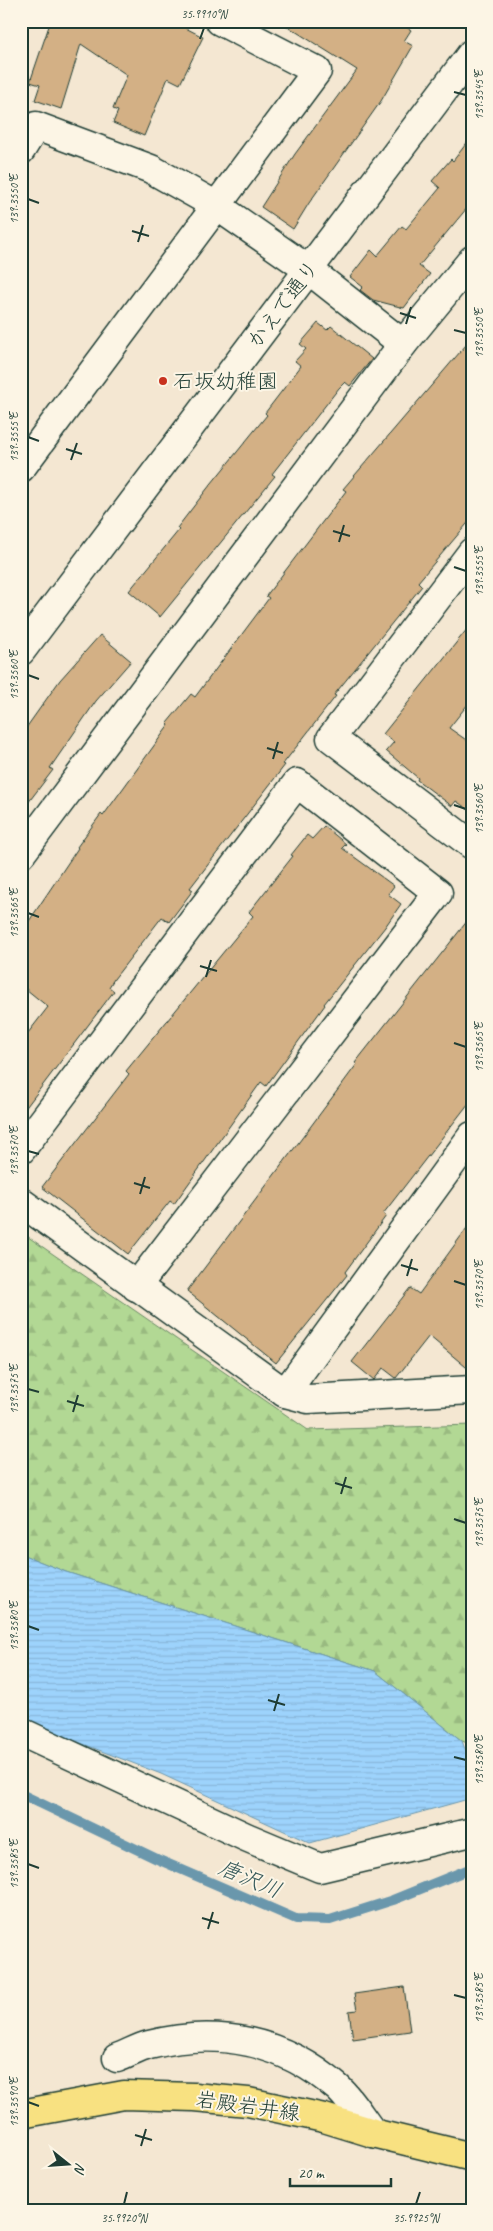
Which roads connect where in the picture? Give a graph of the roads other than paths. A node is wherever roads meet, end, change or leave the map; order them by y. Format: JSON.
{"nodes":[{"id":1,"x":220,"y":21,"type":"edge"},
{"id":2,"x":472,"y":53,"type":"edge"},
{"id":3,"x":29,"y":124,"type":"edge"},
{"id":4,"x":21,"y":150,"type":"edge"},
{"id":5,"x":217,"y":206,"type":"junction"},
{"id":6,"x":472,"y":260,"type":"edge"},
{"id":7,"x":309,"y":270,"type":"junction"},
{"id":8,"x":403,"y":344,"type":"junction"},
{"id":9,"x":21,"y":468,"type":"edge"},
{"id":10,"x":472,"y":552,"type":"edge"},
{"id":11,"x":21,"y":651,"type":"edge"},
{"id":12,"x":472,"y":845,"type":"edge"},
{"id":13,"x":21,"y":854,"type":"edge"},
{"id":14,"x":472,"y":1136,"type":"edge"},
{"id":15,"x":21,"y":1150,"type":"edge"},
{"id":16,"x":21,"y":1202,"type":"edge"},
{"id":17,"x":136,"y":1287,"type":"junction"},
{"id":18,"x":472,"y":1390,"type":"edge"},
{"id":19,"x":285,"y":1393,"type":"junction"},
{"id":20,"x":21,"y":1732,"type":"edge"},
{"id":21,"x":472,"y":1832,"type":"edge"},
{"id":22,"x":117,"y":2058,"type":"dead end"},
{"id":23,"x":21,"y":2114,"type":"edge"},
{"id":24,"x":373,"y":2133,"type":"junction"},
{"id":25,"x":472,"y":2157,"type":"edge"}],
"edges":[{"from":1,"to":5,"type":"street"},
{"from":2,"to":7,"type":"street","name":"かえで通り"},
{"from":3,"to":4,"type":"street"},
{"from":3,"to":5,"type":"street"},
{"from":5,"to":7,"type":"street"},
{"from":5,"to":9,"type":"street"},
{"from":6,"to":8,"type":"street"},
{"from":7,"to":8,"type":"street"},
{"from":7,"to":11,"type":"street","name":"かえで通り"},
{"from":8,"to":13,"type":"street"},
{"from":10,"to":12,"type":"street"},
{"from":14,"to":19,"type":"street"},
{"from":15,"to":17,"type":"street"},
{"from":16,"to":17,"type":"street"},
{"from":17,"to":19,"type":"street"},
{"from":18,"to":19,"type":"street"},
{"from":20,"to":21,"type":"street"},
{"from":22,"to":24,"type":"street"},
{"from":23,"to":24,"type":"main road","name":"岩殿岩井線"},
{"from":24,"to":25,"type":"main road","name":"岩殿岩井線"}]}
